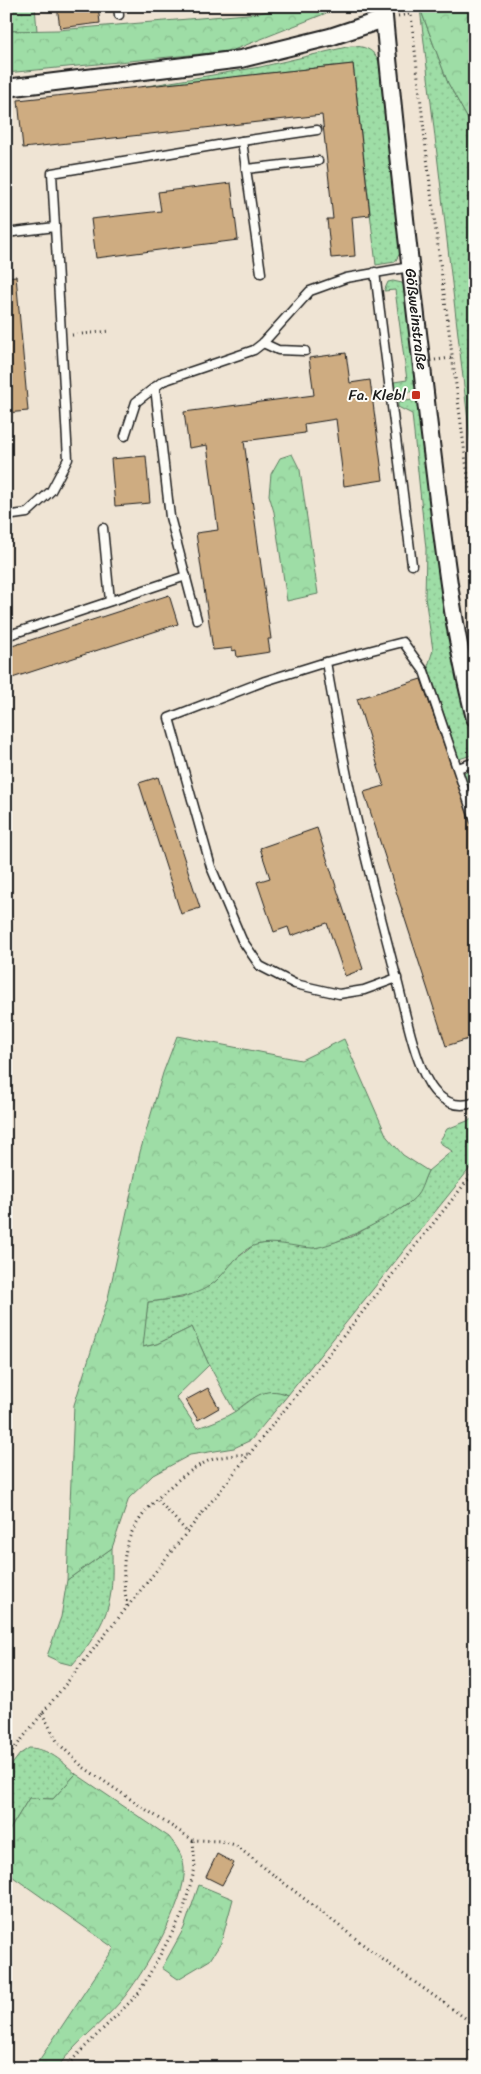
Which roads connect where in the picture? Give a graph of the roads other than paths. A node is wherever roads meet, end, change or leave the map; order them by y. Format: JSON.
{"nodes":[{"id":1,"x":383,"y":13,"type":"edge"},
{"id":2,"x":6,"y":88,"type":"edge"},
{"id":3,"x":316,"y":130,"type":"dead end"},
{"id":4,"x":242,"y":141,"type":"junction"},
{"id":5,"x":318,"y":161,"type":"dead end"},
{"id":6,"x":246,"y":169,"type":"junction"},
{"id":7,"x":55,"y":226,"type":"junction"},
{"id":8,"x":6,"y":233,"type":"edge"},
{"id":9,"x":410,"y":267,"type":"junction"},
{"id":10,"x":375,"y":272,"type":"junction"},
{"id":11,"x":261,"y":273,"type":"dead end"},
{"id":12,"x":263,"y":343,"type":"junction"},
{"id":13,"x":305,"y":351,"type":"dead end"},
{"id":14,"x":155,"y":387,"type":"junction"},
{"id":15,"x":125,"y":436,"type":"dead end"},
{"id":16,"x":6,"y":516,"type":"edge"},
{"id":17,"x":103,"y":528,"type":"dead end"},
{"id":18,"x":412,"y":565,"type":"dead end"},
{"id":19,"x":186,"y":576,"type":"junction"},
{"id":20,"x":110,"y":602,"type":"junction"},
{"id":21,"x":197,"y":620,"type":"dead end"},
{"id":22,"x":6,"y":636,"type":"edge"},
{"id":23,"x":326,"y":662,"type":"junction"},
{"id":24,"x":475,"y":718,"type":"edge"},
{"id":25,"x":475,"y":762,"type":"edge"},
{"id":26,"x":458,"y":768,"type":"junction"},
{"id":27,"x":475,"y":821,"type":"edge"},
{"id":28,"x":397,"y":978,"type":"junction"},
{"id":29,"x":475,"y":1102,"type":"edge"}],
"edges":[{"from":1,"to":2,"type":"street"},
{"from":1,"to":9,"type":"street","name":"Gößweinstraße"},
{"from":3,"to":4,"type":"lane"},
{"from":4,"to":6,"type":"lane"},
{"from":4,"to":7,"type":"lane"},
{"from":5,"to":6,"type":"lane"},
{"from":6,"to":11,"type":"lane"},
{"from":7,"to":8,"type":"lane"},
{"from":7,"to":16,"type":"lane"},
{"from":9,"to":10,"type":"lane"},
{"from":9,"to":24,"type":"street","name":"Gößweinstraße"},
{"from":10,"to":12,"type":"lane"},
{"from":10,"to":18,"type":"lane"},
{"from":12,"to":13,"type":"lane"},
{"from":12,"to":14,"type":"lane"},
{"from":14,"to":15,"type":"lane"},
{"from":14,"to":19,"type":"lane"},
{"from":17,"to":20,"type":"lane"},
{"from":19,"to":20,"type":"lane"},
{"from":19,"to":21,"type":"lane"},
{"from":20,"to":22,"type":"lane"},
{"from":23,"to":26,"type":"lane"},
{"from":23,"to":28,"type":"lane"},
{"from":23,"to":28,"type":"lane"},
{"from":25,"to":26,"type":"lane"},
{"from":26,"to":27,"type":"lane"},
{"from":28,"to":29,"type":"lane"}]}
